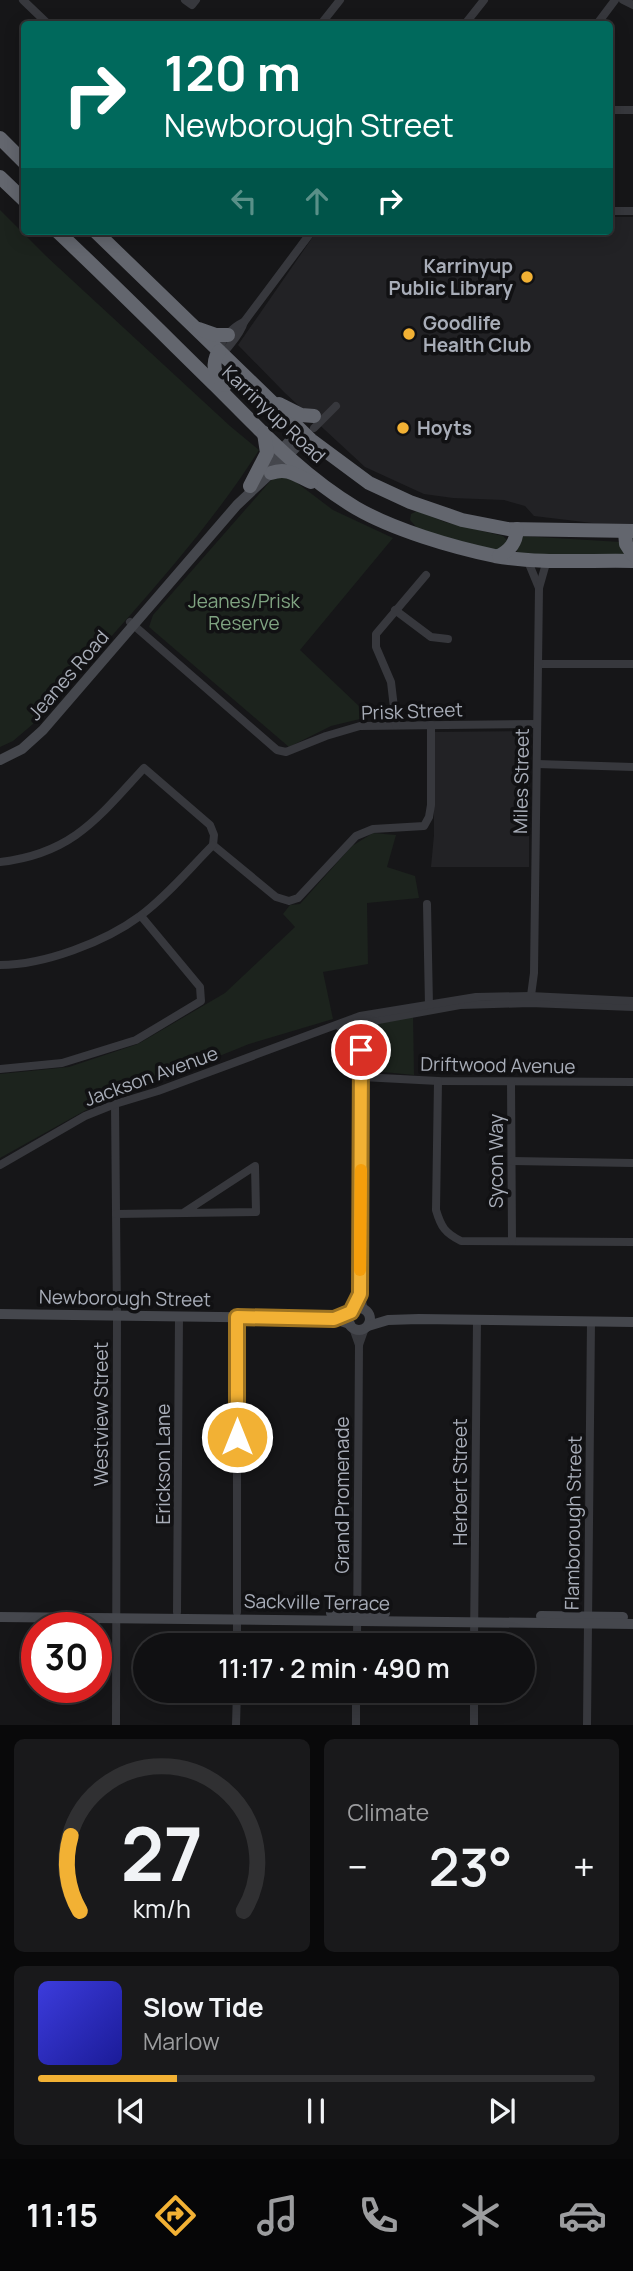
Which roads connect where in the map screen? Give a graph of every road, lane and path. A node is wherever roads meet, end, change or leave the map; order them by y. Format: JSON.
{"nodes":[{"id":1,"x":23,"y":0,"type":"edge"},
{"id":2,"x":186,"y":0,"type":"edge"},
{"id":3,"x":196,"y":0,"type":"edge"},
{"id":4,"x":340,"y":0,"type":"edge"},
{"id":5,"x":484,"y":0,"type":"edge"},
{"id":6,"x":615,"y":0,"type":"edge"},
{"id":7,"x":623,"y":0,"type":"edge"},
{"id":8,"x":633,"y":5,"type":"edge"},
{"id":9,"x":45,"y":21,"type":"edge"},
{"id":10,"x":323,"y":21,"type":"edge"},
{"id":11,"x":467,"y":21,"type":"edge"},
{"id":12,"x":599,"y":21,"type":"edge"},
{"id":13,"x":613,"y":110,"type":"edge"},
{"id":14,"x":633,"y":110,"type":"edge"},
{"id":15,"x":0,"y":138,"type":"edge"},
{"id":16,"x":21,"y":159,"type":"edge"},
{"id":17,"x":0,"y":177,"type":"edge"},
{"id":18,"x":21,"y":197,"type":"edge"},
{"id":19,"x":613,"y":211,"type":"edge"},
{"id":20,"x":633,"y":211,"type":"edge"},
{"id":21,"x":61,"y":235,"type":"edge"},
{"id":22,"x":99,"y":235,"type":"edge"},
{"id":23,"x":309,"y":235,"type":"edge"},
{"id":24,"x":125,"y":296,"type":"junction"},
{"id":25,"x":244,"y":322,"type":"junction"},
{"id":26,"x":198,"y":329,"type":"junction"},
{"id":27,"x":228,"y":335,"type":"junction"},
{"id":28,"x":219,"y":351,"type":"junction"},
{"id":29,"x":336,"y":406,"type":"dead end"},
{"id":30,"x":249,"y":419,"type":"junction"},
{"id":31,"x":309,"y":427,"type":"junction"},
{"id":32,"x":264,"y":433,"type":"junction"},
{"id":33,"x":284,"y":453,"type":"junction"},
{"id":34,"x":271,"y":473,"type":"junction"},
{"id":35,"x":250,"y":486,"type":"junction"},
{"id":36,"x":237,"y":505,"type":"junction"},
{"id":37,"x":354,"y":507,"type":"junction"},
{"id":38,"x":428,"y":508,"type":"junction"},
{"id":39,"x":517,"y":530,"type":"junction"},
{"id":40,"x":629,"y":531,"type":"edge"},
{"id":41,"x":417,"y":533,"type":"junction"},
{"id":42,"x":633,"y":555,"type":"edge"},
{"id":43,"x":499,"y":556,"type":"junction"},
{"id":44,"x":527,"y":559,"type":"junction"},
{"id":45,"x":547,"y":560,"type":"junction"},
{"id":46,"x":633,"y":561,"type":"edge"},
{"id":47,"x":426,"y":575,"type":"dead end"},
{"id":48,"x":539,"y":588,"type":"junction"},
{"id":49,"x":395,"y":610,"type":"junction"},
{"id":50,"x":133,"y":624,"type":"junction"},
{"id":51,"x":448,"y":639,"type":"dead end"},
{"id":52,"x":538,"y":664,"type":"junction"},
{"id":53,"x":633,"y":664,"type":"edge"},
{"id":54,"x":537,"y":724,"type":"junction"},
{"id":55,"x":396,"y":725,"type":"junction"},
{"id":56,"x":430,"y":725,"type":"junction"},
{"id":57,"x":0,"y":754,"type":"edge"},
{"id":58,"x":0,"y":760,"type":"edge"},
{"id":59,"x":537,"y":764,"type":"junction"},
{"id":60,"x":633,"y":766,"type":"edge"},
{"id":61,"x":213,"y":845,"type":"junction"},
{"id":62,"x":0,"y":862,"type":"edge"},
{"id":63,"x":427,"y":904,"type":"dead end"},
{"id":64,"x":141,"y":916,"type":"junction"},
{"id":65,"x":0,"y":965,"type":"edge"},
{"id":66,"x":535,"y":999,"type":"junction"},
{"id":67,"x":633,"y":1000,"type":"edge"},
{"id":68,"x":429,"y":1006,"type":"junction"},
{"id":69,"x":633,"y":1007,"type":"edge"},
{"id":70,"x":360,"y":1020,"type":"junction"},
{"id":71,"x":0,"y":1069,"type":"edge"},
{"id":72,"x":362,"y":1077,"type":"junction"},
{"id":73,"x":438,"y":1081,"type":"junction"},
{"id":74,"x":511,"y":1082,"type":"junction"},
{"id":75,"x":633,"y":1082,"type":"edge"},
{"id":76,"x":115,"y":1104,"type":"junction"},
{"id":77,"x":512,"y":1161,"type":"junction"},
{"id":78,"x":633,"y":1163,"type":"edge"},
{"id":79,"x":0,"y":1165,"type":"edge"},
{"id":80,"x":183,"y":1213,"type":"junction"},
{"id":81,"x":116,"y":1214,"type":"junction"},
{"id":82,"x":512,"y":1241,"type":"junction"},
{"id":83,"x":633,"y":1242,"type":"edge"},
{"id":84,"x":360,"y":1311,"type":"junction"},
{"id":85,"x":0,"y":1314,"type":"edge"},
{"id":86,"x":117,"y":1316,"type":"junction"},
{"id":87,"x":179,"y":1316,"type":"junction"},
{"id":88,"x":237,"y":1317,"type":"junction"},
{"id":89,"x":334,"y":1319,"type":"junction"},
{"id":90,"x":388,"y":1320,"type":"junction"},
{"id":91,"x":477,"y":1320,"type":"junction"},
{"id":92,"x":591,"y":1321,"type":"junction"},
{"id":93,"x":633,"y":1322,"type":"edge"},
{"id":94,"x":351,"y":1326,"type":"junction"},
{"id":95,"x":366,"y":1327,"type":"junction"},
{"id":96,"x":359,"y":1345,"type":"junction"},
{"id":97,"x":0,"y":1611,"type":"edge"},
{"id":98,"x":177,"y":1612,"type":"junction"},
{"id":99,"x":117,"y":1615,"type":"junction"},
{"id":100,"x":237,"y":1615,"type":"junction"},
{"id":101,"x":0,"y":1617,"type":"edge"},
{"id":102,"x":357,"y":1617,"type":"junction"},
{"id":103,"x":633,"y":1617,"type":"edge"},
{"id":104,"x":475,"y":1618,"type":"junction"},
{"id":105,"x":588,"y":1620,"type":"junction"},
{"id":106,"x":633,"y":1624,"type":"edge"},
{"id":107,"x":237,"y":1633,"type":"edge"},
{"id":108,"x":357,"y":1633,"type":"edge"},
{"id":109,"x":474,"y":1633,"type":"edge"},
{"id":110,"x":237,"y":1703,"type":"edge"},
{"id":111,"x":356,"y":1703,"type":"edge"},
{"id":112,"x":474,"y":1703,"type":"edge"},
{"id":113,"x":116,"y":1725,"type":"edge"},
{"id":114,"x":236,"y":1725,"type":"edge"},
{"id":115,"x":356,"y":1725,"type":"edge"},
{"id":116,"x":474,"y":1725,"type":"edge"},
{"id":117,"x":587,"y":1725,"type":"edge"}],
"edges":[{"from":1,"to":9,"type":"street"},
{"from":2,"to":3,"type":"street"},
{"from":4,"to":10,"type":"street"},
{"from":5,"to":11,"type":"street"},
{"from":6,"to":12,"type":"street"},
{"from":7,"to":8,"type":"street"},
{"from":13,"to":14,"type":"street"},
{"from":15,"to":16,"type":"highway"},
{"from":17,"to":18,"type":"highway"},
{"from":19,"to":20,"type":"street"},
{"from":21,"to":24,"type":"highway","name":"Karrinyup Road"},
{"from":22,"to":26,"type":"highway","name":"Karrinyup Road"},
{"from":23,"to":25,"type":"street"},
{"from":24,"to":28,"type":"highway"},
{"from":24,"to":30,"type":"highway","name":"Karrinyup Road"},
{"from":25,"to":27,"type":"street"},
{"from":25,"to":28,"type":"street"},
{"from":26,"to":27,"type":"highway"},
{"from":26,"to":28,"type":"highway","name":"Karrinyup Road"},
{"from":27,"to":28,"type":"street"},
{"from":28,"to":30,"type":"highway"},
{"from":28,"to":31,"type":"highway","name":"Karrinyup Road"},
{"from":29,"to":31,"type":"street"},
{"from":30,"to":32,"type":"highway","name":"Karrinyup Road"},
{"from":31,"to":33,"type":"main road","name":"Jeanes Road"},
{"from":31,"to":38,"type":"highway","name":"Karrinyup Road"},
{"from":32,"to":33,"type":"highway","name":"Karrinyup Road"},
{"from":32,"to":35,"type":"highway"},
{"from":33,"to":34,"type":"main road","name":"Jeanes Road"},
{"from":33,"to":35,"type":"main road","name":"Jeanes Road"},
{"from":33,"to":37,"type":"highway","name":"Karrinyup Road"},
{"from":34,"to":36,"type":"main road","name":"Jeanes Road"},
{"from":34,"to":37,"type":"highway"},
{"from":35,"to":36,"type":"main road","name":"Jeanes Road"},
{"from":36,"to":50,"type":"main road","name":"Jeanes Road"},
{"from":37,"to":41,"type":"highway","name":"Karrinyup Road"},
{"from":38,"to":39,"type":"highway","name":"Karrinyup Road"},
{"from":38,"to":41,"type":"highway"},
{"from":39,"to":40,"type":"highway","name":"Karrinyup Road"},
{"from":39,"to":43,"type":"highway"},
{"from":40,"to":42,"type":"highway"},
{"from":41,"to":43,"type":"highway","name":"Karrinyup Road"},
{"from":43,"to":44,"type":"highway","name":"Karrinyup Road"},
{"from":44,"to":45,"type":"highway","name":"Karrinyup Road"},
{"from":44,"to":48,"type":"street","name":"Miles Street"},
{"from":45,"to":46,"type":"highway","name":"Karrinyup Road"},
{"from":45,"to":48,"type":"street","name":"Miles Street"},
{"from":47,"to":49,"type":"street"},
{"from":48,"to":52,"type":"street","name":"Miles Street"},
{"from":49,"to":51,"type":"street"},
{"from":49,"to":55,"type":"street"},
{"from":50,"to":55,"type":"street","name":"Prisk Street"},
{"from":50,"to":57,"type":"main road","name":"Jeanes Road"},
{"from":50,"to":58,"type":"main road","name":"Jeanes Road"},
{"from":52,"to":53,"type":"street"},
{"from":52,"to":54,"type":"street","name":"Miles Street"},
{"from":54,"to":56,"type":"street","name":"Prisk Street"},
{"from":54,"to":59,"type":"street","name":"Miles Street"},
{"from":55,"to":56,"type":"street","name":"Prisk Street"},
{"from":56,"to":61,"type":"street"},
{"from":59,"to":60,"type":"street"},
{"from":59,"to":66,"type":"street","name":"Miles Street"},
{"from":61,"to":62,"type":"street"},
{"from":61,"to":64,"type":"street"},
{"from":63,"to":68,"type":"street"},
{"from":64,"to":65,"type":"street"},
{"from":64,"to":71,"type":"street"},
{"from":66,"to":67,"type":"street","name":"Jackson Avenue"},
{"from":66,"to":68,"type":"street","name":"Jackson Avenue"},
{"from":66,"to":69,"type":"street","name":"Jackson Avenue"},
{"from":68,"to":70,"type":"street","name":"Jackson Avenue"},
{"from":70,"to":72,"type":"street"},
{"from":70,"to":76,"type":"street","name":"Jackson Avenue"},
{"from":72,"to":73,"type":"street","name":"Driftwood Avenue"},
{"from":72,"to":84,"type":"street"},
{"from":73,"to":74,"type":"street","name":"Driftwood Avenue"},
{"from":73,"to":82,"type":"street"},
{"from":74,"to":75,"type":"street","name":"Driftwood Avenue"},
{"from":74,"to":77,"type":"street","name":"Sycon Way"},
{"from":76,"to":79,"type":"street","name":"Jackson Avenue"},
{"from":76,"to":81,"type":"street","name":"Westview Street"},
{"from":77,"to":78,"type":"street"},
{"from":77,"to":82,"type":"street","name":"Sycon Way"},
{"from":80,"to":80,"type":"street"},
{"from":80,"to":81,"type":"street"},
{"from":81,"to":86,"type":"street","name":"Westview Street"},
{"from":82,"to":83,"type":"street"},
{"from":84,"to":89,"type":"main road","name":"Newborough Street"},
{"from":84,"to":90,"type":"main road","name":"Newborough Street"},
{"from":84,"to":94,"type":"main road"},
{"from":84,"to":95,"type":"main road"},
{"from":85,"to":86,"type":"main road","name":"Newborough Street"},
{"from":86,"to":87,"type":"main road","name":"Newborough Street"},
{"from":86,"to":99,"type":"street","name":"Westview Street"},
{"from":87,"to":88,"type":"main road","name":"Newborough Street"},
{"from":87,"to":98,"type":"street","name":"Erickson Lane"},
{"from":88,"to":89,"type":"main road","name":"Newborough Street"},
{"from":88,"to":100,"type":"street"},
{"from":89,"to":94,"type":"main road","name":"Newborough Street"},
{"from":90,"to":91,"type":"main road","name":"Newborough Street"},
{"from":90,"to":95,"type":"main road","name":"Newborough Street"},
{"from":91,"to":92,"type":"main road","name":"Newborough Street"},
{"from":91,"to":104,"type":"street","name":"Herbert Street"},
{"from":92,"to":93,"type":"main road","name":"Newborough Street"},
{"from":92,"to":105,"type":"street","name":"Flamborough Street"},
{"from":94,"to":95,"type":"main road","name":"Newborough Street"},
{"from":94,"to":96,"type":"street","name":"Grand Promenade"},
{"from":95,"to":96,"type":"street","name":"Grand Promenade"},
{"from":96,"to":102,"type":"street","name":"Grand Promenade"},
{"from":97,"to":99,"type":"main road","name":"Sackville Terrace"},
{"from":98,"to":99,"type":"main road","name":"Sackville Terrace"},
{"from":98,"to":100,"type":"main road","name":"Sackville Terrace"},
{"from":99,"to":100,"type":"main road","name":"Sackville Terrace"},
{"from":99,"to":101,"type":"main road","name":"Sackville Terrace"},
{"from":99,"to":113,"type":"street","name":"Westview Street"},
{"from":100,"to":102,"type":"main road","name":"Sackville Terrace"},
{"from":100,"to":107,"type":"street"},
{"from":102,"to":104,"type":"main road","name":"Sackville Terrace"},
{"from":102,"to":108,"type":"street","name":"Grand Promenade"},
{"from":103,"to":105,"type":"main road","name":"Sackville Terrace"},
{"from":104,"to":105,"type":"main road","name":"Sackville Terrace"},
{"from":104,"to":109,"type":"street","name":"Herbert Street"},
{"from":105,"to":106,"type":"main road","name":"Sackville Terrace"},
{"from":105,"to":117,"type":"street","name":"Flamborough Street"},
{"from":110,"to":114,"type":"street"},
{"from":111,"to":115,"type":"street"},
{"from":112,"to":116,"type":"street"}]}
